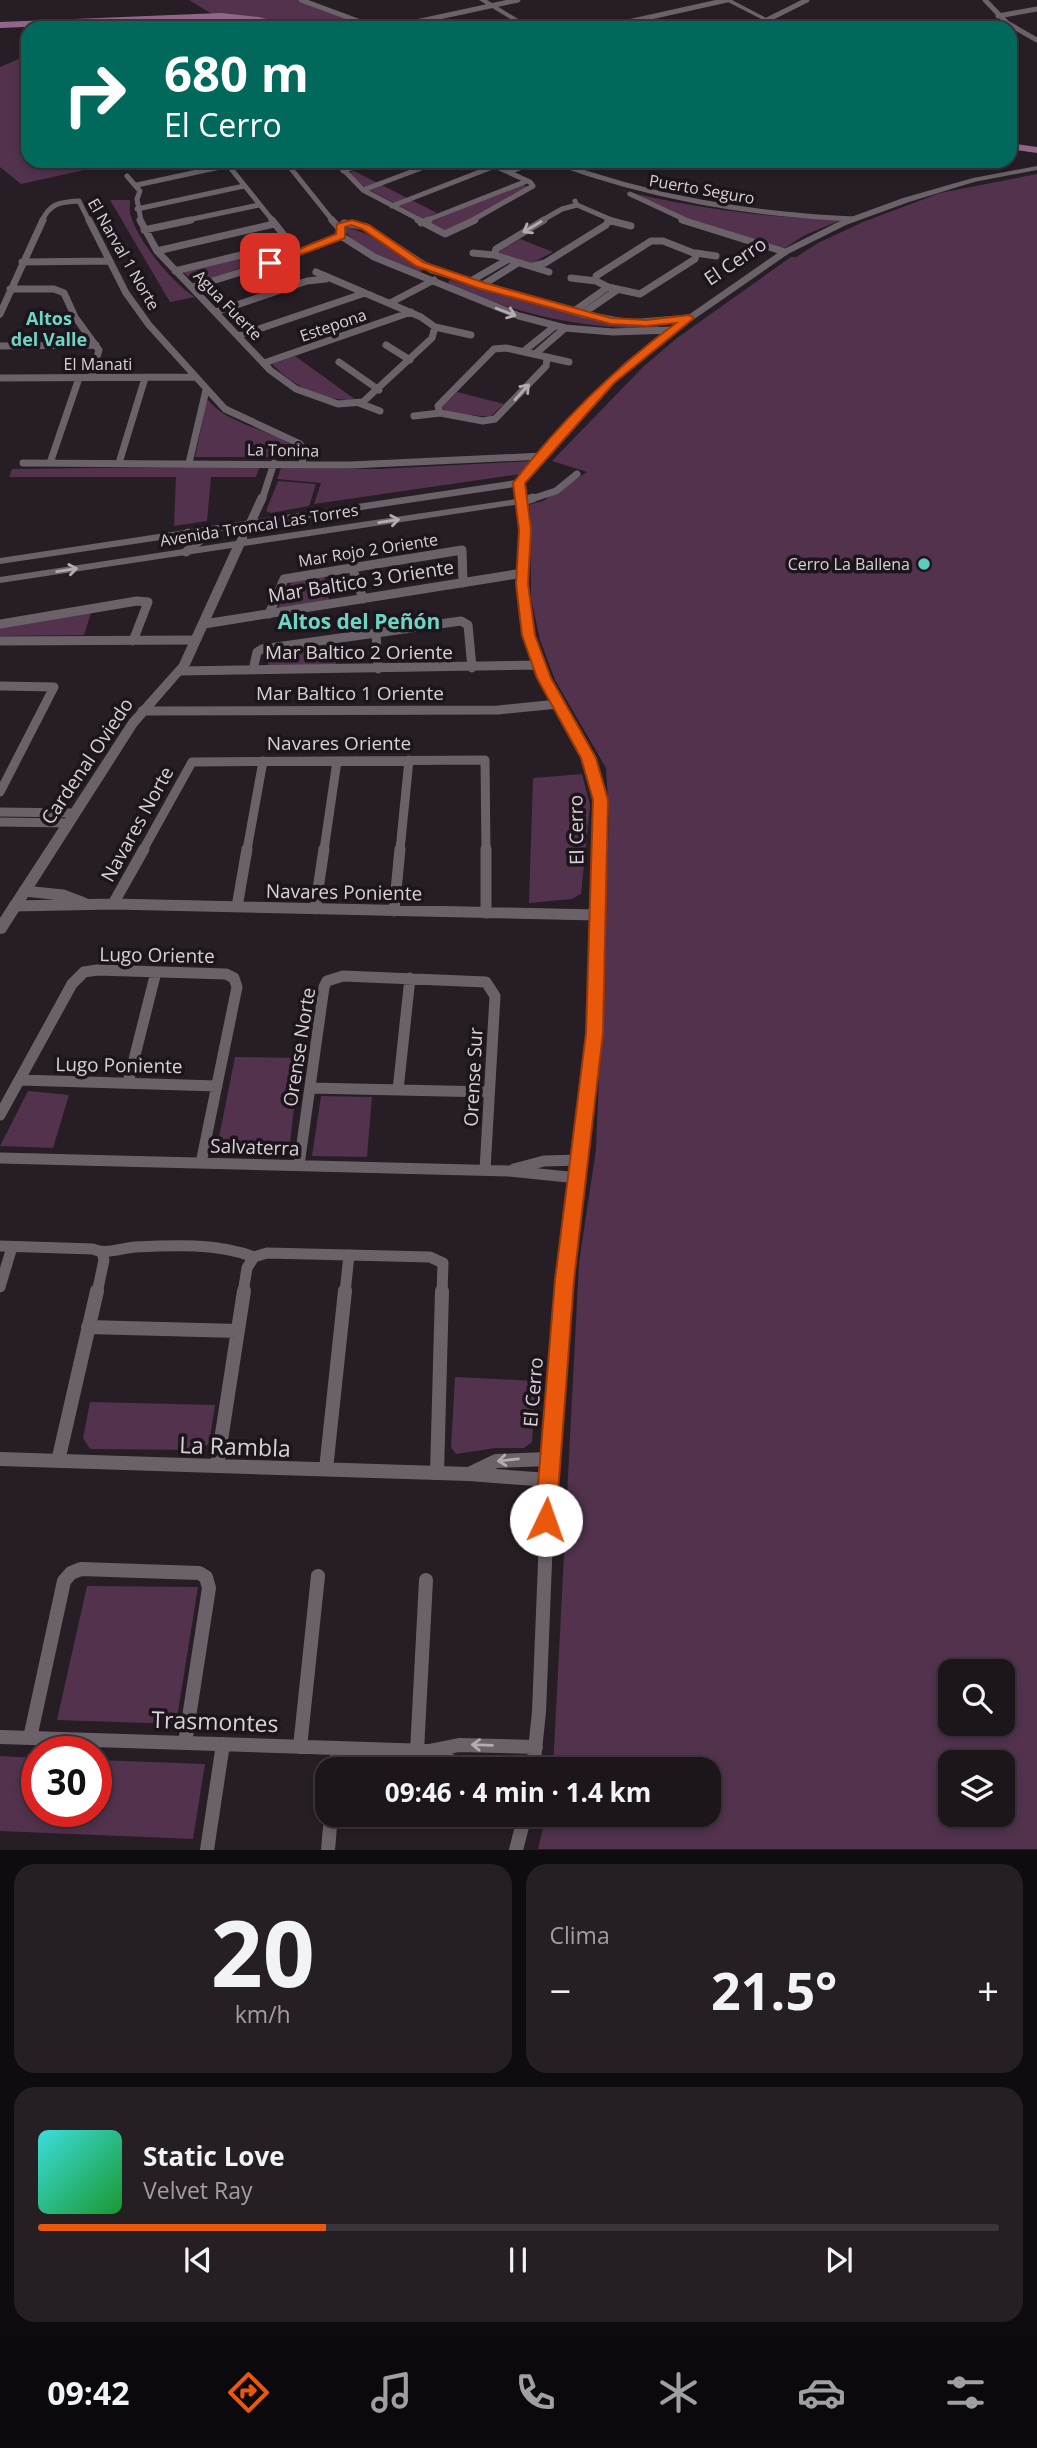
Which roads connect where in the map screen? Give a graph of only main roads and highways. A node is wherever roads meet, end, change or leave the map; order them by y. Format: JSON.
{"nodes":[{"id":1,"x":98,"y":21,"type":"edge"},
{"id":2,"x":264,"y":21,"type":"edge"},
{"id":3,"x":21,"y":24,"type":"edge"},
{"id":4,"x":0,"y":25,"type":"edge"},
{"id":5,"x":1017,"y":147,"type":"edge"},
{"id":6,"x":1037,"y":150,"type":"edge"}],
"edges":[{"from":1,"to":2,"type":"main road"},
{"from":3,"to":4,"type":"main road"},
{"from":5,"to":6,"type":"main road"}]}
